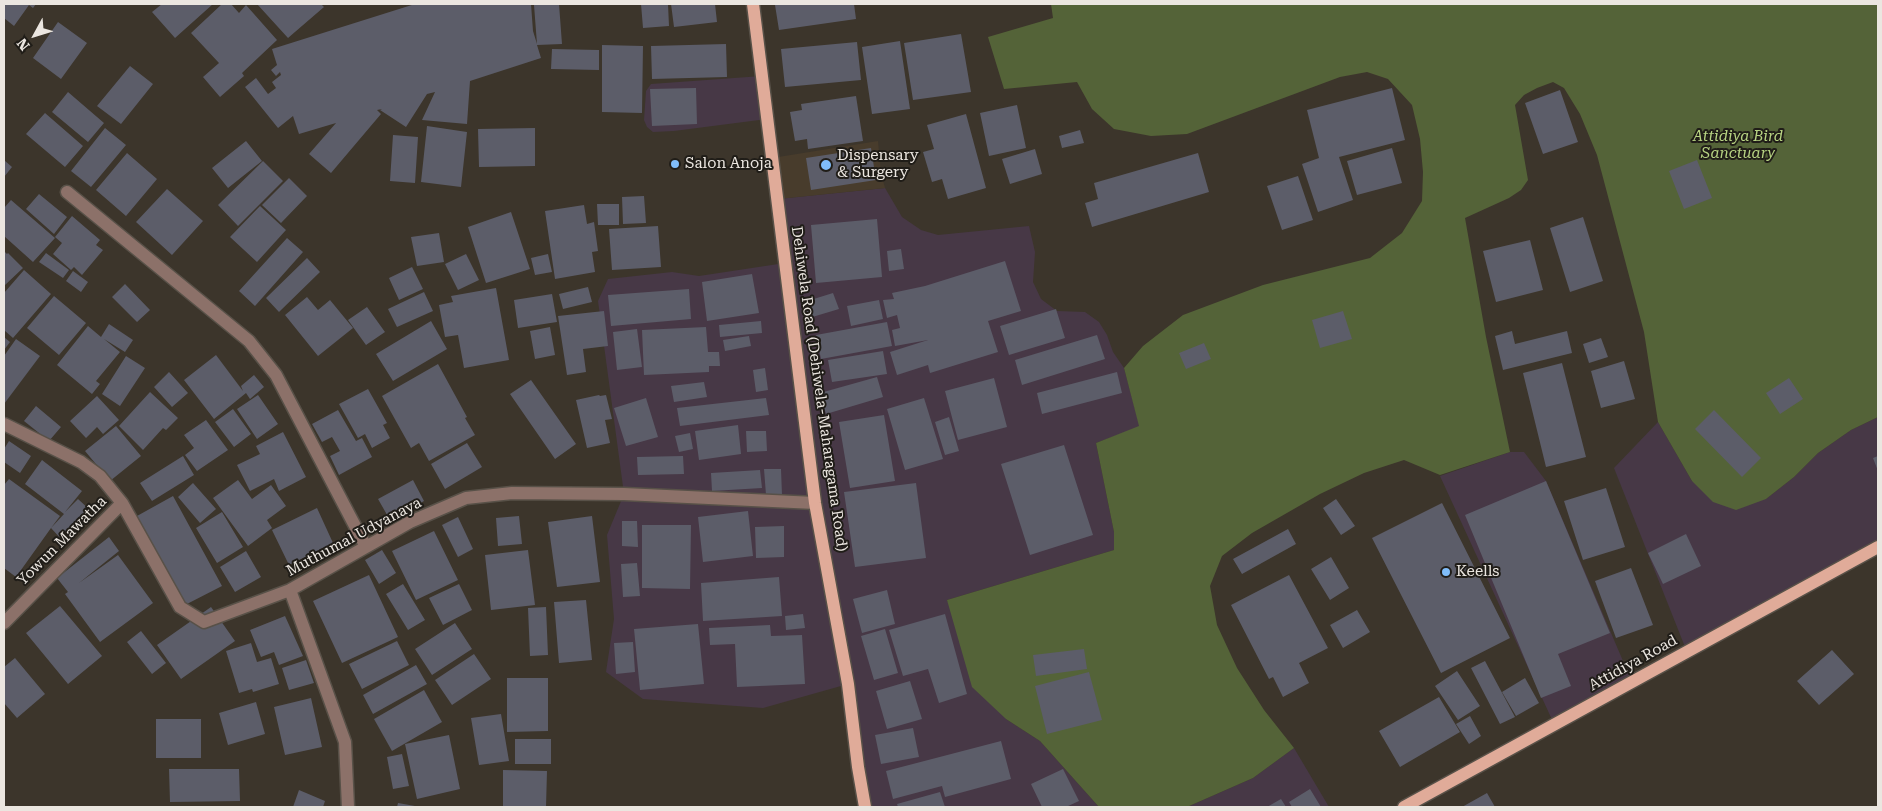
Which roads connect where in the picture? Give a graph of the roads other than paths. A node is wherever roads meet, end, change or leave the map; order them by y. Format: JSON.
{"nodes":[{"id":1,"x":753,"y":4,"type":"edge"},
{"id":2,"x":68,"y":192,"type":"dead end"},
{"id":3,"x":4,"y":424,"type":"edge"},
{"id":4,"x":122,"y":503,"type":"junction"},
{"id":5,"x":815,"y":503,"type":"junction"},
{"id":6,"x":366,"y":547,"type":"junction"},
{"id":7,"x":1878,"y":547,"type":"edge"},
{"id":8,"x":290,"y":590,"type":"junction"},
{"id":9,"x":4,"y":623,"type":"edge"},
{"id":10,"x":348,"y":807,"type":"edge"},
{"id":11,"x":866,"y":807,"type":"edge"},
{"id":12,"x":1404,"y":807,"type":"edge"}],
"edges":[{"from":1,"to":5,"type":"main road","name":"Dehiwela Road (Dehiwela-Maharagama Road)"},
{"from":2,"to":6,"type":"street"},
{"from":3,"to":4,"type":"street","name":"Muthumal Udyanaya"},
{"from":4,"to":8,"type":"street","name":"Muthumal Udyanaya"},
{"from":4,"to":9,"type":"street","name":"Yowun Mawatha"},
{"from":5,"to":6,"type":"street","name":"Muthumal Udyanaya"},
{"from":5,"to":11,"type":"main road","name":"Dehiwela Road (Dehiwela-Maharagama Road)"},
{"from":6,"to":8,"type":"street","name":"Muthumal Udyanaya"},
{"from":7,"to":12,"type":"main road","name":"Attidiya Road"},
{"from":8,"to":10,"type":"street"}]}
